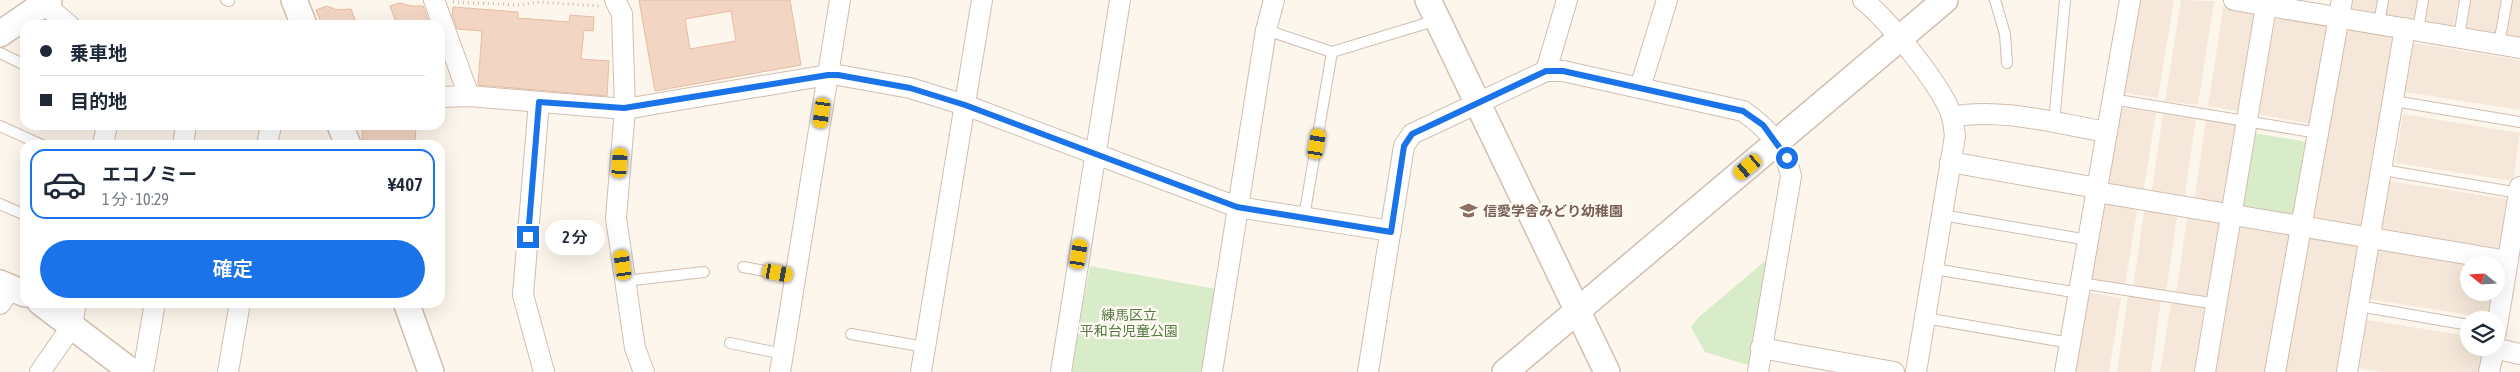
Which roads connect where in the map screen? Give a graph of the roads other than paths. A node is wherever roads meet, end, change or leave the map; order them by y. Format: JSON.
{"nodes":[{"id":1,"x":294,"y":0,"type":"edge"},
{"id":2,"x":840,"y":0,"type":"edge"},
{"id":3,"x":982,"y":0,"type":"edge"},
{"id":4,"x":1120,"y":0,"type":"edge"},
{"id":5,"x":1274,"y":0,"type":"edge"},
{"id":6,"x":1567,"y":0,"type":"edge"},
{"id":7,"x":1667,"y":0,"type":"edge"},
{"id":8,"x":1863,"y":0,"type":"edge"},
{"id":9,"x":1945,"y":0,"type":"edge"},
{"id":10,"x":1995,"y":0,"type":"edge"},
{"id":11,"x":2065,"y":0,"type":"edge"},
{"id":12,"x":2130,"y":0,"type":"edge"},
{"id":13,"x":2234,"y":0,"type":"edge"},
{"id":14,"x":2383,"y":0,"type":"edge"},
{"id":15,"x":2423,"y":0,"type":"edge"},
{"id":16,"x":2465,"y":0,"type":"edge"},
{"id":17,"x":2507,"y":0,"type":"edge"},
{"id":18,"x":43,"y":1,"type":"edge"},
{"id":19,"x":435,"y":2,"type":"edge"},
{"id":20,"x":616,"y":2,"type":"edge"},
{"id":21,"x":2267,"y":3,"type":"edge"},
{"id":22,"x":2340,"y":9,"type":"edge"},
{"id":23,"x":1433,"y":10,"type":"edge"},
{"id":24,"x":63,"y":20,"type":"edge"},
{"id":25,"x":302,"y":20,"type":"edge"},
{"id":26,"x":442,"y":20,"type":"edge"},
{"id":27,"x":2379,"y":24,"type":"junction"},
{"id":28,"x":2412,"y":29,"type":"junction"},
{"id":29,"x":445,"y":30,"type":"edge"},
{"id":30,"x":1266,"y":30,"type":"junction"},
{"id":31,"x":0,"y":34,"type":"edge"},
{"id":32,"x":2459,"y":37,"type":"junction"},
{"id":33,"x":1899,"y":39,"type":"junction"},
{"id":34,"x":2499,"y":44,"type":"junction"},
{"id":35,"x":2520,"y":48,"type":"edge"},
{"id":36,"x":1332,"y":52,"type":"junction"},
{"id":37,"x":0,"y":53,"type":"edge"},
{"id":38,"x":20,"y":63,"type":"edge"},
{"id":39,"x":2007,"y":63,"type":"dead end"},
{"id":40,"x":1546,"y":71,"type":"junction"},
{"id":41,"x":828,"y":75,"type":"junction"},
{"id":42,"x":1640,"y":88,"type":"junction"},
{"id":43,"x":469,"y":96,"type":"junction"},
{"id":44,"x":445,"y":97,"type":"edge"},
{"id":45,"x":2112,"y":99,"type":"junction"},
{"id":46,"x":2394,"y":101,"type":"junction"},
{"id":47,"x":539,"y":102,"type":"junction"},
{"id":48,"x":1477,"y":104,"type":"junction"},
{"id":49,"x":965,"y":105,"type":"junction"},
{"id":50,"x":624,"y":108,"type":"junction"},
{"id":51,"x":1952,"y":117,"type":"junction"},
{"id":52,"x":2247,"y":121,"type":"junction"},
{"id":53,"x":2520,"y":122,"type":"edge"},
{"id":54,"x":2054,"y":123,"type":"junction"},
{"id":55,"x":0,"y":126,"type":"edge"},
{"id":56,"x":2107,"y":132,"type":"junction"},
{"id":57,"x":2318,"y":133,"type":"junction"},
{"id":58,"x":31,"y":140,"type":"edge"},
{"id":59,"x":1777,"y":143,"type":"junction"},
{"id":60,"x":1095,"y":155,"type":"junction"},
{"id":61,"x":1950,"y":162,"type":"junction"},
{"id":62,"x":2382,"y":170,"type":"junction"},
{"id":63,"x":2097,"y":190,"type":"junction"},
{"id":64,"x":2520,"y":190,"type":"edge"},
{"id":65,"x":0,"y":204,"type":"edge"},
{"id":66,"x":1237,"y":207,"type":"junction"},
{"id":67,"x":20,"y":213,"type":"edge"},
{"id":68,"x":1942,"y":215,"type":"junction"},
{"id":69,"x":2231,"y":215,"type":"junction"},
{"id":70,"x":1304,"y":218,"type":"junction"},
{"id":71,"x":2301,"y":226,"type":"junction"},
{"id":72,"x":1391,"y":232,"type":"junction"},
{"id":73,"x":2371,"y":238,"type":"junction"},
{"id":74,"x":2088,"y":240,"type":"junction"},
{"id":75,"x":2508,"y":261,"type":"junction"},
{"id":76,"x":743,"y":266,"type":"dead end"},
{"id":77,"x":1934,"y":269,"type":"junction"},
{"id":78,"x":704,"y":272,"type":"dead end"},
{"id":79,"x":796,"y":276,"type":"junction"},
{"id":80,"x":625,"y":280,"type":"junction"},
{"id":81,"x":2080,"y":288,"type":"junction"},
{"id":82,"x":2217,"y":304,"type":"junction"},
{"id":83,"x":2359,"y":306,"type":"junction"},
{"id":84,"x":57,"y":308,"type":"edge"},
{"id":85,"x":154,"y":308,"type":"edge"},
{"id":86,"x":239,"y":308,"type":"edge"},
{"id":87,"x":408,"y":308,"type":"edge"},
{"id":88,"x":2500,"y":311,"type":"edge"},
{"id":89,"x":1578,"y":312,"type":"junction"},
{"id":90,"x":74,"y":314,"type":"edge"},
{"id":91,"x":1925,"y":318,"type":"junction"},
{"id":92,"x":2460,"y":324,"type":"edge"},
{"id":93,"x":851,"y":334,"type":"dead end"},
{"id":94,"x":730,"y":343,"type":"dead end"},
{"id":95,"x":2070,"y":343,"type":"junction"},
{"id":96,"x":2505,"y":344,"type":"edge"},
{"id":97,"x":925,"y":347,"type":"junction"},
{"id":98,"x":1762,"y":348,"type":"junction"},
{"id":99,"x":2520,"y":354,"type":"edge"},
{"id":100,"x":2492,"y":356,"type":"edge"},
{"id":101,"x":781,"y":363,"type":"edge"},
{"id":102,"x":128,"y":370,"type":"edge"},
{"id":103,"x":40,"y":372,"type":"edge"},
{"id":104,"x":228,"y":372,"type":"edge"},
{"id":105,"x":431,"y":372,"type":"edge"},
{"id":106,"x":544,"y":372,"type":"edge"},
{"id":107,"x":644,"y":372,"type":"edge"},
{"id":108,"x":921,"y":372,"type":"edge"},
{"id":109,"x":1061,"y":372,"type":"edge"},
{"id":110,"x":1212,"y":372,"type":"edge"},
{"id":111,"x":1368,"y":372,"type":"edge"},
{"id":112,"x":1505,"y":372,"type":"edge"},
{"id":113,"x":1607,"y":372,"type":"edge"},
{"id":114,"x":1758,"y":372,"type":"edge"},
{"id":115,"x":1894,"y":372,"type":"edge"},
{"id":116,"x":1916,"y":372,"type":"edge"},
{"id":117,"x":2065,"y":372,"type":"edge"},
{"id":118,"x":2205,"y":372,"type":"edge"},
{"id":119,"x":2275,"y":372,"type":"edge"},
{"id":120,"x":2347,"y":372,"type":"edge"},
{"id":121,"x":2489,"y":372,"type":"edge"}],
"edges":[{"from":1,"to":25,"type":"street"},
{"from":2,"to":41,"type":"street"},
{"from":3,"to":49,"type":"street"},
{"from":4,"to":60,"type":"street"},
{"from":5,"to":30,"type":"street"},
{"from":6,"to":40,"type":"street"},
{"from":7,"to":42,"type":"street"},
{"from":8,"to":33,"type":"street"},
{"from":9,"to":33,"type":"street"},
{"from":10,"to":39,"type":"lane"},
{"from":11,"to":54,"type":"lane"},
{"from":12,"to":45,"type":"street"},
{"from":13,"to":21,"type":"street"},
{"from":14,"to":27,"type":"lane"},
{"from":15,"to":28,"type":"lane"},
{"from":16,"to":32,"type":"lane"},
{"from":17,"to":34,"type":"lane"},
{"from":18,"to":24,"type":"street"},
{"from":18,"to":31,"type":"street"},
{"from":19,"to":26,"type":"street"},
{"from":20,"to":50,"type":"street"},
{"from":21,"to":22,"type":"street"},
{"from":21,"to":52,"type":"street"},
{"from":22,"to":27,"type":"street"},
{"from":22,"to":57,"type":"street"},
{"from":23,"to":36,"type":"lane"},
{"from":23,"to":48,"type":"street"},
{"from":27,"to":28,"type":"street"},
{"from":28,"to":32,"type":"street"},
{"from":28,"to":46,"type":"street"},
{"from":29,"to":43,"type":"street"},
{"from":30,"to":36,"type":"lane"},
{"from":30,"to":66,"type":"street"},
{"from":32,"to":34,"type":"street"},
{"from":33,"to":51,"type":"street"},
{"from":33,"to":59,"type":"street"},
{"from":34,"to":35,"type":"street"},
{"from":36,"to":70,"type":"lane"},
{"from":37,"to":38,"type":"lane"},
{"from":40,"to":42,"type":"street"},
{"from":40,"to":48,"type":"street"},
{"from":41,"to":49,"type":"street"},
{"from":41,"to":50,"type":"street"},
{"from":41,"to":79,"type":"street"},
{"from":42,"to":59,"type":"street"},
{"from":43,"to":44,"type":"street"},
{"from":43,"to":47,"type":"street"},
{"from":45,"to":52,"type":"lane"},
{"from":45,"to":56,"type":"street"},
{"from":46,"to":53,"type":"lane"},
{"from":46,"to":62,"type":"street"},
{"from":47,"to":50,"type":"street"},
{"from":47,"to":106,"type":"street"},
{"from":48,"to":72,"type":"street"},
{"from":48,"to":89,"type":"street"},
{"from":49,"to":60,"type":"street"},
{"from":49,"to":97,"type":"street"},
{"from":50,"to":80,"type":"street"},
{"from":51,"to":54,"type":"street"},
{"from":51,"to":61,"type":"street"},
{"from":52,"to":57,"type":"lane"},
{"from":52,"to":69,"type":"street"},
{"from":54,"to":56,"type":"street"},
{"from":55,"to":58,"type":"lane"},
{"from":56,"to":63,"type":"street"},
{"from":57,"to":71,"type":"street"},
{"from":59,"to":89,"type":"street"},
{"from":59,"to":98,"type":"street"},
{"from":60,"to":66,"type":"street"},
{"from":60,"to":109,"type":"street"},
{"from":61,"to":63,"type":"street"},
{"from":61,"to":68,"type":"street"},
{"from":62,"to":64,"type":"lane"},
{"from":62,"to":73,"type":"street"},
{"from":63,"to":69,"type":"street"},
{"from":63,"to":74,"type":"street"},
{"from":64,"to":75,"type":"street"},
{"from":65,"to":67,"type":"lane"},
{"from":66,"to":70,"type":"street"},
{"from":66,"to":110,"type":"street"},
{"from":68,"to":74,"type":"lane"},
{"from":68,"to":77,"type":"street"},
{"from":69,"to":71,"type":"street"},
{"from":69,"to":82,"type":"street"},
{"from":70,"to":72,"type":"street"},
{"from":71,"to":73,"type":"street"},
{"from":71,"to":119,"type":"street"},
{"from":72,"to":111,"type":"street"},
{"from":73,"to":75,"type":"street"},
{"from":73,"to":83,"type":"street"},
{"from":74,"to":81,"type":"street"},
{"from":75,"to":88,"type":"street"},
{"from":76,"to":79,"type":"lane"},
{"from":77,"to":81,"type":"lane"},
{"from":77,"to":91,"type":"street"},
{"from":78,"to":80,"type":"lane"},
{"from":79,"to":101,"type":"street"},
{"from":80,"to":107,"type":"street"},
{"from":81,"to":82,"type":"lane"},
{"from":81,"to":95,"type":"street"},
{"from":82,"to":118,"type":"street"},
{"from":83,"to":92,"type":"lane"},
{"from":83,"to":120,"type":"street"},
{"from":84,"to":90,"type":"street"},
{"from":85,"to":102,"type":"street"},
{"from":86,"to":104,"type":"street"},
{"from":87,"to":105,"type":"street"},
{"from":89,"to":112,"type":"street"},
{"from":89,"to":113,"type":"street"},
{"from":90,"to":102,"type":"street"},
{"from":90,"to":103,"type":"street"},
{"from":91,"to":95,"type":"lane"},
{"from":91,"to":116,"type":"street"},
{"from":93,"to":97,"type":"lane"},
{"from":94,"to":101,"type":"lane"},
{"from":95,"to":117,"type":"street"},
{"from":96,"to":99,"type":"street"},
{"from":97,"to":108,"type":"street"},
{"from":98,"to":114,"type":"street"},
{"from":98,"to":115,"type":"street"},
{"from":100,"to":121,"type":"street"}]}
